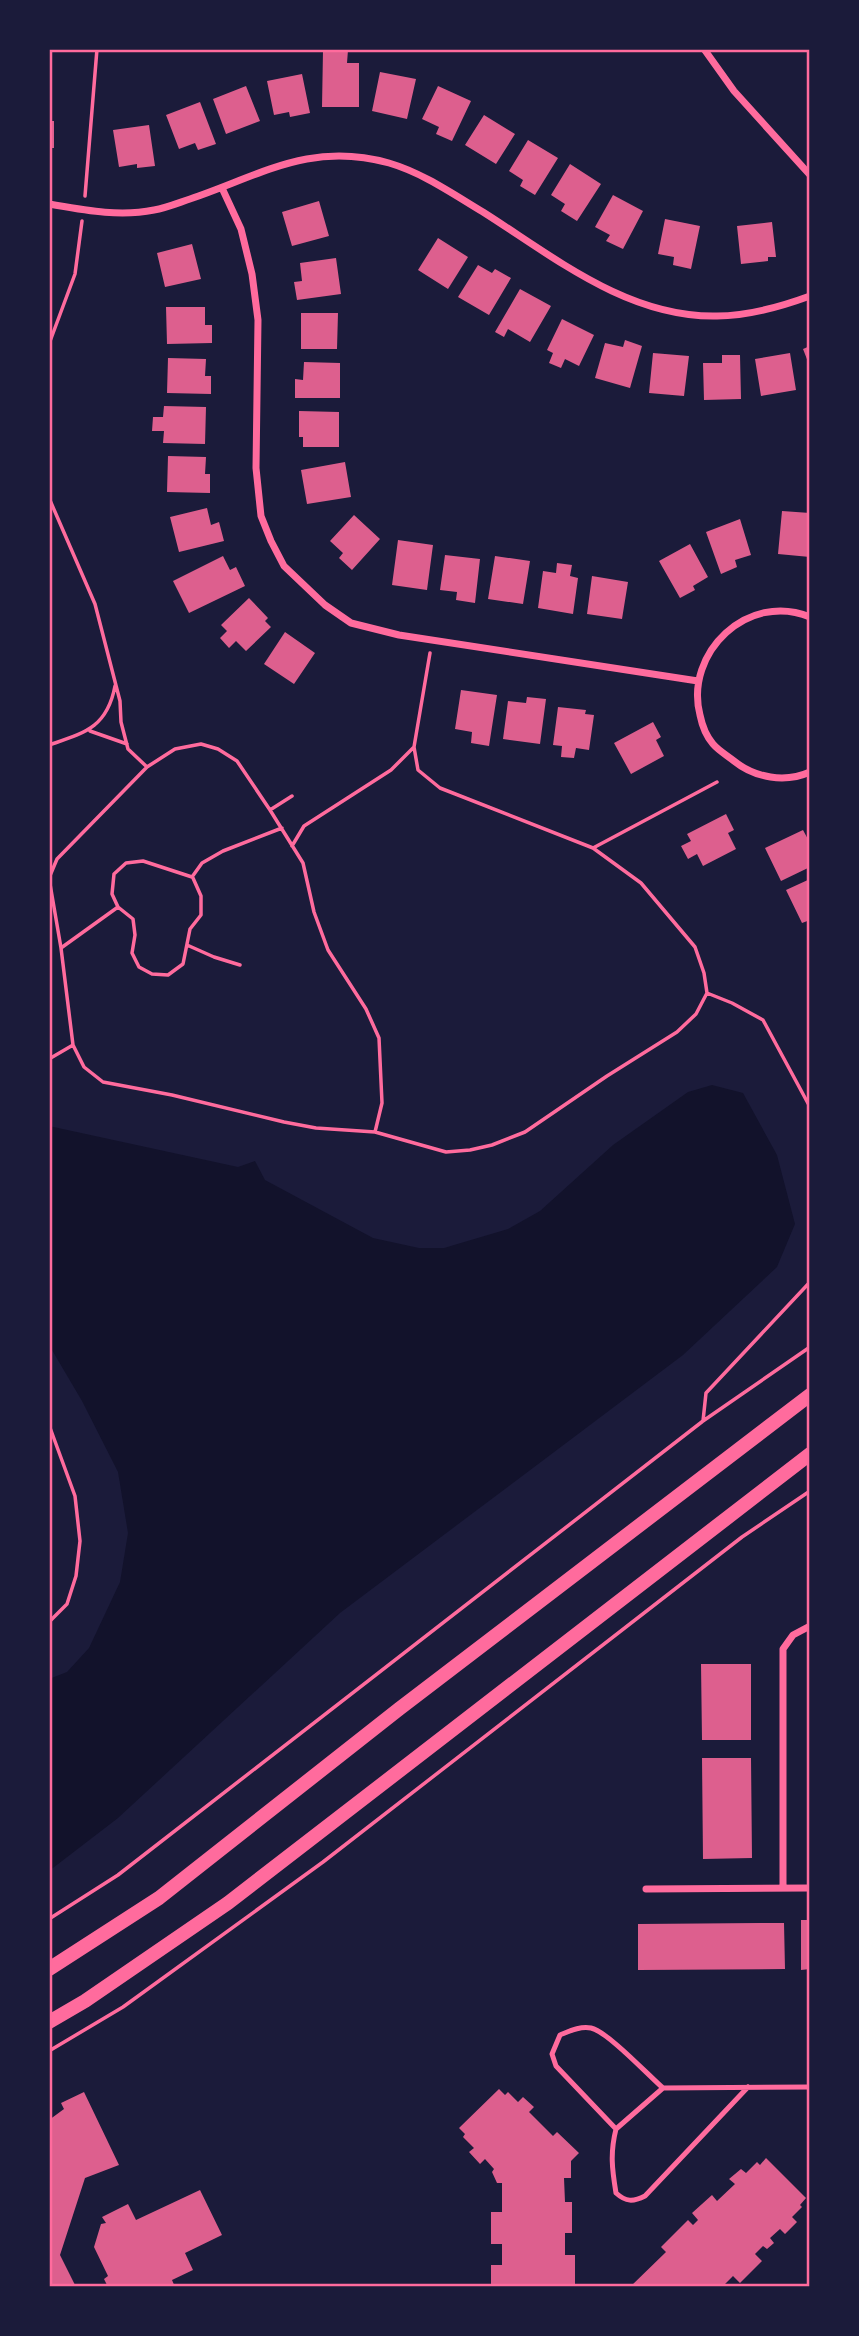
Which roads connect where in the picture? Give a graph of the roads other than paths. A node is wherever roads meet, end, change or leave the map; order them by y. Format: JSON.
{"nodes":[{"id":1,"x":704,"y":49,"type":"edge"},
{"id":2,"x":810,"y":175,"type":"edge"},
{"id":3,"x":222,"y":188,"type":"junction"},
{"id":4,"x":49,"y":204,"type":"edge"},
{"id":5,"x":810,"y":296,"type":"edge"},
{"id":6,"x":810,"y":617,"type":"edge"},
{"id":7,"x":698,"y":681,"type":"junction"},
{"id":8,"x":810,"y":772,"type":"edge"},
{"id":9,"x":810,"y":1395,"type":"edge"},
{"id":10,"x":810,"y":1454,"type":"edge"},
{"id":11,"x":809,"y":1627,"type":"edge"},
{"id":12,"x":783,"y":1888,"type":"junction"},
{"id":13,"x":810,"y":1888,"type":"edge"},
{"id":14,"x":646,"y":1889,"type":"dead end"},
{"id":15,"x":49,"y":1969,"type":"edge"},
{"id":16,"x":49,"y":2022,"type":"edge"},
{"id":17,"x":748,"y":2087,"type":"junction"},
{"id":18,"x":810,"y":2087,"type":"edge"},
{"id":19,"x":663,"y":2088,"type":"junction"},
{"id":20,"x":616,"y":2129,"type":"junction"}],
"edges":[{"from":1,"to":2,"type":"street"},
{"from":3,"to":4,"type":"street"},
{"from":3,"to":5,"type":"street"},
{"from":3,"to":7,"type":"street"},
{"from":6,"to":7,"type":"street"},
{"from":7,"to":8,"type":"street"},
{"from":9,"to":15,"type":"main road"},
{"from":10,"to":16,"type":"main road"},
{"from":11,"to":12,"type":"street"},
{"from":12,"to":13,"type":"street"},
{"from":12,"to":14,"type":"street"},
{"from":17,"to":18,"type":"lane"},
{"from":17,"to":19,"type":"lane"},
{"from":17,"to":20,"type":"lane"},
{"from":19,"to":20,"type":"lane"},
{"from":19,"to":20,"type":"lane"}]}
